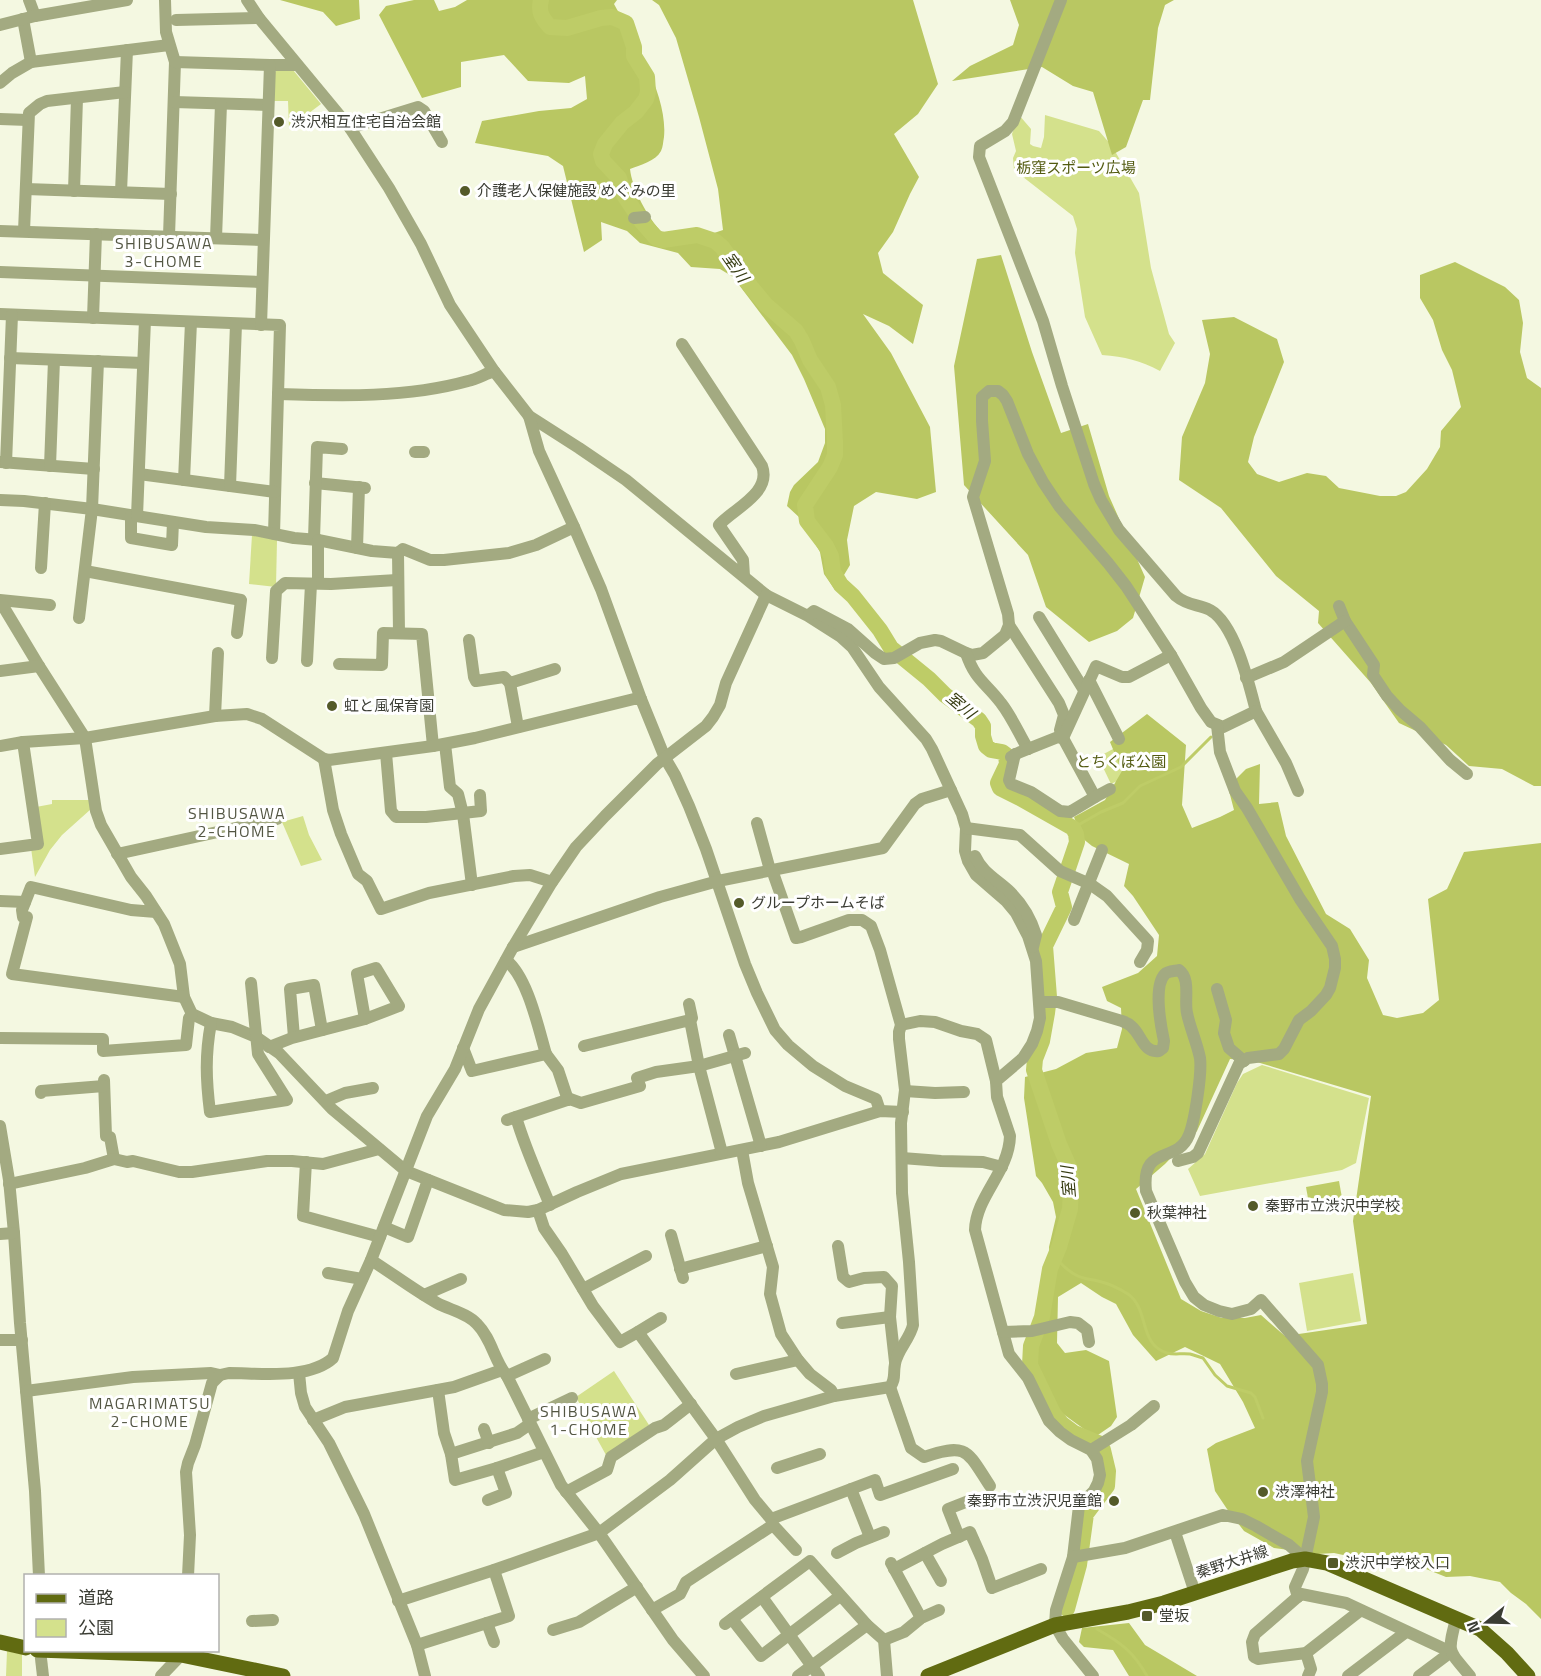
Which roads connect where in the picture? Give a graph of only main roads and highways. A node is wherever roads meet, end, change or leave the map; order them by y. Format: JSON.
{"nodes":[{"id":1,"x":0,"y":1642,"type":"edge"},
{"id":2,"x":24,"y":1647,"type":"edge"},
{"id":3,"x":133,"y":1652,"type":"edge"},
{"id":4,"x":181,"y":1653,"type":"edge"},
{"id":5,"x":958,"y":1670,"type":"edge"},
{"id":6,"x":283,"y":1676,"type":"edge"},
{"id":7,"x":928,"y":1676,"type":"edge"},
{"id":8,"x":1528,"y":1676,"type":"edge"}],
"edges":[{"from":1,"to":2,"type":"main road"},
{"from":3,"to":4,"type":"main road"},
{"from":4,"to":6,"type":"main road"},
{"from":5,"to":7,"type":"main road","name":"秦野大井線"},
{"from":5,"to":8,"type":"main road","name":"秦野大井線"}]}
